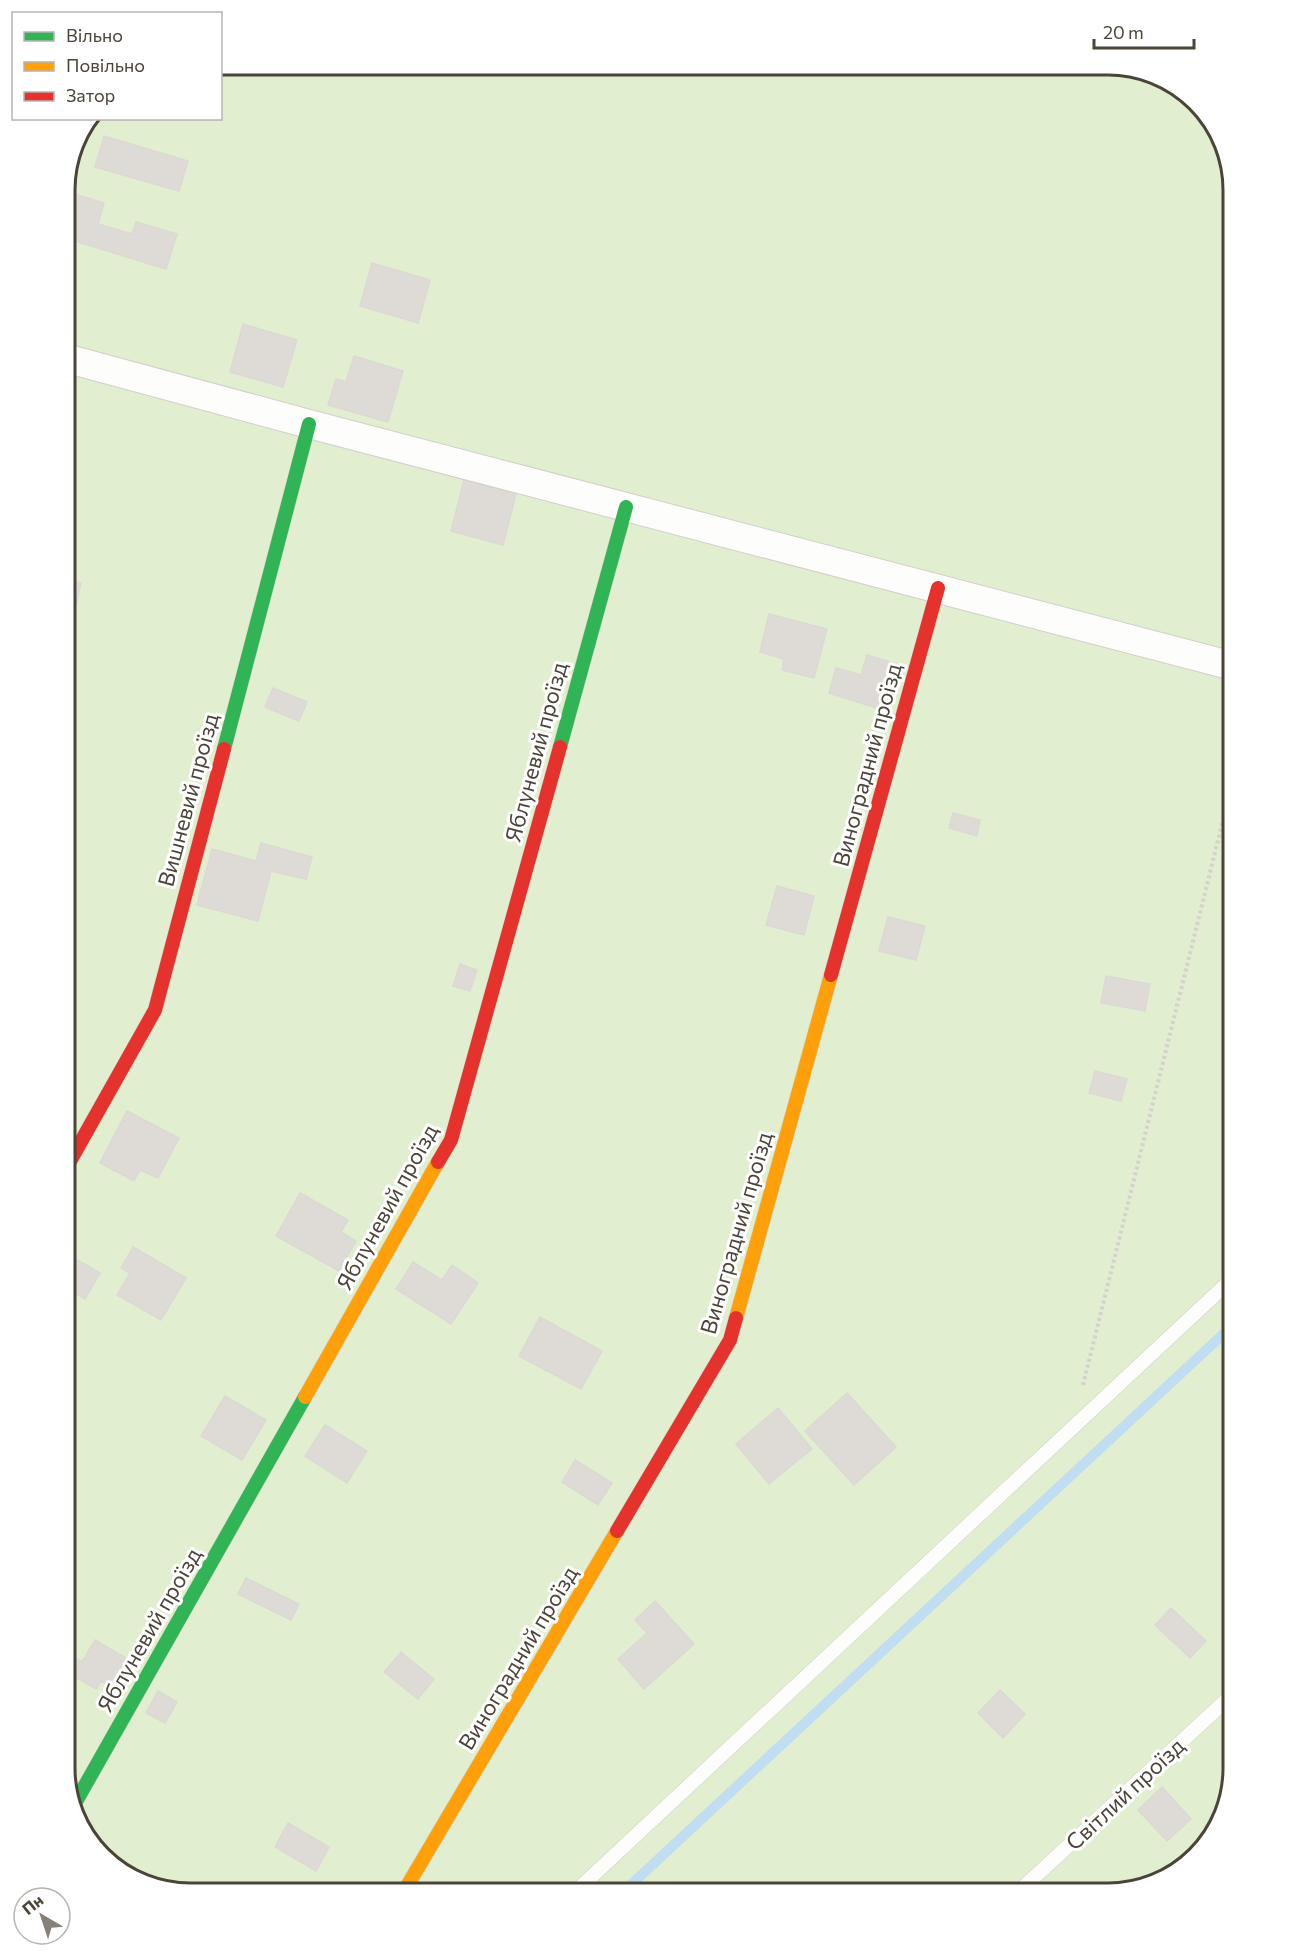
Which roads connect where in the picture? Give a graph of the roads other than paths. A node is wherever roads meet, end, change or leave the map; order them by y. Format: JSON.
{"nodes":[{"id":1,"x":75,"y":361,"type":"edge"},
{"id":2,"x":309,"y":424,"type":"junction"},
{"id":3,"x":626,"y":507,"type":"junction"},
{"id":4,"x":938,"y":588,"type":"junction"},
{"id":5,"x":1223,"y":663,"type":"edge"},
{"id":6,"x":75,"y":1152,"type":"edge"},
{"id":7,"x":1223,"y":1287,"type":"edge"},
{"id":8,"x":1223,"y":1703,"type":"edge"},
{"id":9,"x":79,"y":1797,"type":"edge"},
{"id":10,"x":409,"y":1883,"type":"edge"},
{"id":11,"x":585,"y":1883,"type":"edge"},
{"id":12,"x":1028,"y":1883,"type":"edge"}],
"edges":[{"from":1,"to":2,"type":"street"},
{"from":2,"to":3,"type":"street"},
{"from":2,"to":6,"type":"street","name":"Вишневий проїзд"},
{"from":3,"to":4,"type":"street"},
{"from":3,"to":9,"type":"street","name":"Яблуневий проїзд"},
{"from":4,"to":5,"type":"street"},
{"from":4,"to":10,"type":"street","name":"Виноградний проїзд"},
{"from":7,"to":11,"type":"lane"},
{"from":8,"to":12,"type":"lane","name":"Світлий проїзд"}]}
